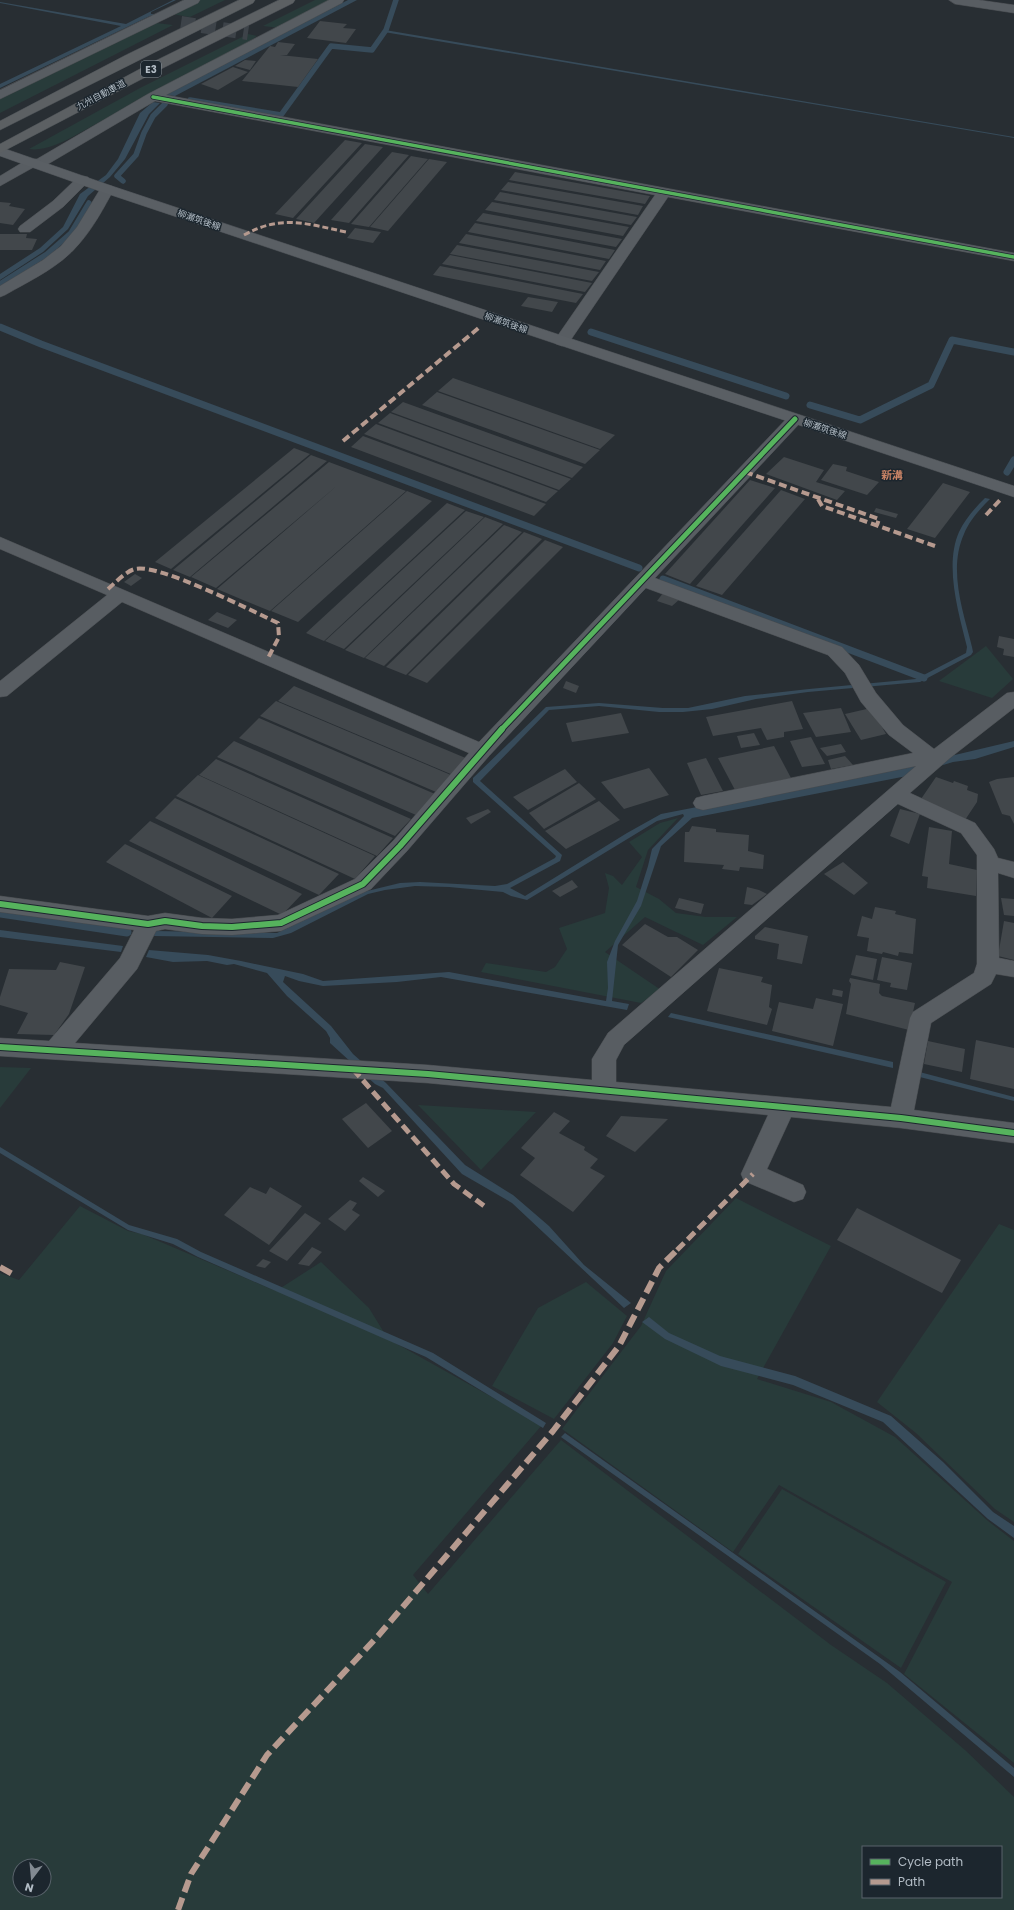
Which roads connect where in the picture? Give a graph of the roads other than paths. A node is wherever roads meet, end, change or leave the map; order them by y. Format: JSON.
{"nodes":[{"id":1,"x":194,"y":0,"type":"edge"},
{"id":2,"x":249,"y":0,"type":"edge"},
{"id":3,"x":289,"y":0,"type":"edge"},
{"id":4,"x":338,"y":0,"type":"edge"},
{"id":5,"x":955,"y":0,"type":"edge"},
{"id":6,"x":1014,"y":9,"type":"edge"},
{"id":7,"x":154,"y":19,"type":"junction"},
{"id":8,"x":181,"y":23,"type":"tunnel mouth"},
{"id":9,"x":248,"y":33,"type":"tunnel mouth"},
{"id":10,"x":269,"y":36,"type":"junction"},
{"id":11,"x":0,"y":95,"type":"edge"},
{"id":12,"x":155,"y":97,"type":"junction"},
{"id":13,"x":0,"y":126,"type":"edge"},
{"id":14,"x":0,"y":150,"type":"edge"},
{"id":15,"x":35,"y":163,"type":"junction"},
{"id":16,"x":82,"y":180,"type":"junction"},
{"id":17,"x":0,"y":182,"type":"edge"},
{"id":18,"x":107,"y":189,"type":"junction"},
{"id":19,"x":664,"y":192,"type":"junction"},
{"id":20,"x":25,"y":229,"type":"dead end"},
{"id":21,"x":1014,"y":257,"type":"edge"},
{"id":22,"x":0,"y":292,"type":"edge"},
{"id":23,"x":562,"y":342,"type":"junction"},
{"id":24,"x":795,"y":419,"type":"junction"},
{"id":25,"x":1014,"y":492,"type":"edge"},
{"id":26,"x":0,"y":542,"type":"edge"},
{"id":27,"x":643,"y":580,"type":"junction"},
{"id":28,"x":120,"y":594,"type":"junction"},
{"id":29,"x":0,"y":691,"type":"edge"},
{"id":30,"x":1010,"y":705,"type":"edge"},
{"id":31,"x":482,"y":751,"type":"junction"},
{"id":32,"x":937,"y":754,"type":"junction"},
{"id":33,"x":896,"y":795,"type":"junction"},
{"id":34,"x":702,"y":803,"type":"dead end"},
{"id":35,"x":987,"y":863,"type":"junction"},
{"id":36,"x":1014,"y":870,"type":"edge"},
{"id":37,"x":0,"y":904,"type":"edge"},
{"id":38,"x":148,"y":924,"type":"junction"},
{"id":39,"x":988,"y":964,"type":"junction"},
{"id":40,"x":1014,"y":969,"type":"edge"},
{"id":41,"x":0,"y":1047,"type":"edge"},
{"id":42,"x":55,"y":1050,"type":"junction"},
{"id":43,"x":604,"y":1090,"type":"junction"},
{"id":44,"x":784,"y":1107,"type":"junction"},
{"id":45,"x":901,"y":1118,"type":"junction"},
{"id":46,"x":1014,"y":1133,"type":"edge"},
{"id":47,"x":794,"y":1192,"type":"dead end"}],
"edges":[{"from":1,"to":7,"type":"street"},
{"from":2,"to":13,"type":"highway","name":"九州自動車道","number":"E3"},
{"from":3,"to":14,"type":"highway","name":"九州自動車道","number":"E3"},
{"from":4,"to":10,"type":"street"},
{"from":5,"to":6,"type":"street"},
{"from":7,"to":8,"type":"street"},
{"from":7,"to":11,"type":"street"},
{"from":9,"to":10,"type":"street"},
{"from":10,"to":12,"type":"street"},
{"from":12,"to":15,"type":"street"},
{"from":12,"to":19,"type":"street"},
{"from":14,"to":15,"type":"main road","name":"柳瀬筑後線"},
{"from":15,"to":16,"type":"main road","name":"柳瀬筑後線"},
{"from":15,"to":17,"type":"street"},
{"from":16,"to":18,"type":"main road","name":"柳瀬筑後線"},
{"from":16,"to":20,"type":"street"},
{"from":18,"to":22,"type":"street"},
{"from":18,"to":23,"type":"main road","name":"柳瀬筑後線"},
{"from":19,"to":21,"type":"street"},
{"from":19,"to":23,"type":"street"},
{"from":23,"to":24,"type":"main road","name":"柳瀬筑後線"},
{"from":24,"to":25,"type":"main road","name":"柳瀬筑後線"},
{"from":24,"to":27,"type":"street"},
{"from":26,"to":28,"type":"street"},
{"from":27,"to":31,"type":"street"},
{"from":27,"to":32,"type":"street"},
{"from":28,"to":29,"type":"street"},
{"from":28,"to":31,"type":"street"},
{"from":30,"to":32,"type":"street"},
{"from":31,"to":38,"type":"street"},
{"from":32,"to":33,"type":"street"},
{"from":32,"to":34,"type":"street"},
{"from":33,"to":35,"type":"street"},
{"from":33,"to":43,"type":"street"},
{"from":35,"to":36,"type":"street"},
{"from":35,"to":39,"type":"street"},
{"from":37,"to":38,"type":"street"},
{"from":38,"to":42,"type":"street"},
{"from":39,"to":40,"type":"street"},
{"from":39,"to":45,"type":"street"},
{"from":41,"to":42,"type":"street"},
{"from":42,"to":43,"type":"street"},
{"from":43,"to":44,"type":"street"},
{"from":44,"to":45,"type":"street"},
{"from":44,"to":47,"type":"street"},
{"from":45,"to":46,"type":"street"}]}
